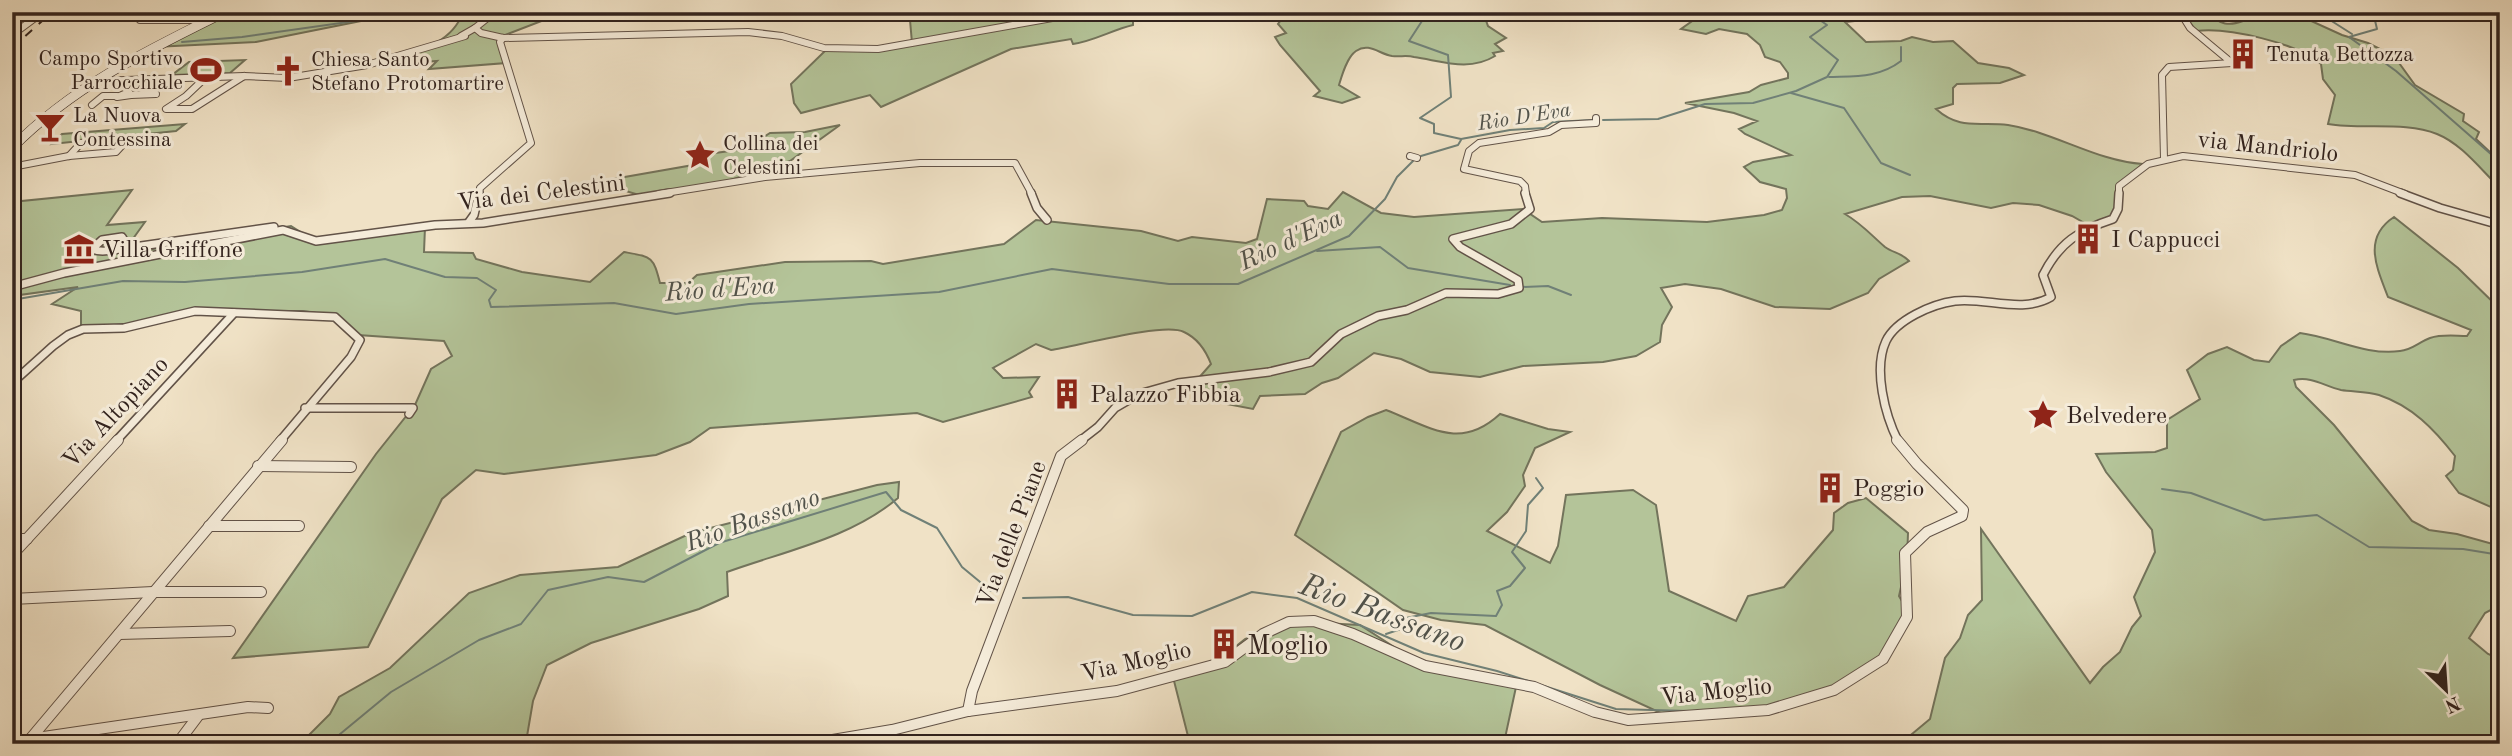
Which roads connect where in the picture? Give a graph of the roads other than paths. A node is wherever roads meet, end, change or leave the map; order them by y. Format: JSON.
{"nodes":[{"id":1,"x":43,"y":12,"type":"edge"},
{"id":2,"x":225,"y":12,"type":"edge"},
{"id":3,"x":495,"y":12,"type":"edge"},
{"id":4,"x":1086,"y":12,"type":"edge"},
{"id":5,"x":2180,"y":12,"type":"edge"},
{"id":6,"x":140,"y":20,"type":"dead end"},
{"id":7,"x":209,"y":20,"type":"junction"},
{"id":8,"x":478,"y":31,"type":"junction"},
{"id":9,"x":12,"y":35,"type":"edge"},
{"id":10,"x":503,"y":38,"type":"junction"},
{"id":11,"x":244,"y":76,"type":"junction"},
{"id":12,"x":205,"y":78,"type":"junction"},
{"id":13,"x":123,"y":80,"type":"junction"},
{"id":14,"x":89,"y":81,"type":"junction"},
{"id":15,"x":156,"y":94,"type":"dead end"},
{"id":16,"x":103,"y":96,"type":"junction"},
{"id":17,"x":92,"y":105,"type":"dead end"},
{"id":18,"x":1596,"y":118,"type":"dead end"},
{"id":19,"x":129,"y":138,"type":"dead end"},
{"id":20,"x":81,"y":143,"type":"dead end"},
{"id":21,"x":12,"y":148,"type":"edge"},
{"id":22,"x":69,"y":156,"type":"junction"},
{"id":23,"x":2164,"y":159,"type":"junction"},
{"id":24,"x":12,"y":167,"type":"edge"},
{"id":25,"x":1047,"y":220,"type":"dead end"},
{"id":26,"x":469,"y":222,"type":"junction"},
{"id":27,"x":2500,"y":225,"type":"edge"},
{"id":28,"x":283,"y":230,"type":"junction"},
{"id":29,"x":127,"y":245,"type":"junction"},
{"id":30,"x":12,"y":287,"type":"edge"},
{"id":31,"x":234,"y":313,"type":"junction"},
{"id":32,"x":12,"y":383,"type":"edge"},
{"id":33,"x":305,"y":408,"type":"junction"},
{"id":34,"x":409,"y":414,"type":"dead end"},
{"id":35,"x":258,"y":466,"type":"junction"},
{"id":36,"x":351,"y":467,"type":"dead end"},
{"id":37,"x":209,"y":526,"type":"junction"},
{"id":38,"x":299,"y":526,"type":"dead end"},
{"id":39,"x":12,"y":539,"type":"edge"},
{"id":40,"x":27,"y":539,"type":"junction"},
{"id":41,"x":12,"y":555,"type":"edge"},
{"id":42,"x":153,"y":592,"type":"junction"},
{"id":43,"x":261,"y":592,"type":"dead end"},
{"id":44,"x":12,"y":598,"type":"edge"},
{"id":45,"x":230,"y":631,"type":"dead end"},
{"id":46,"x":119,"y":634,"type":"junction"},
{"id":47,"x":268,"y":708,"type":"dead end"},
{"id":48,"x":968,"y":711,"type":"junction"},
{"id":49,"x":198,"y":716,"type":"junction"},
{"id":50,"x":28,"y":741,"type":"edge"},
{"id":51,"x":177,"y":744,"type":"edge"},
{"id":52,"x":809,"y":744,"type":"edge"}],
"edges":[{"from":1,"to":9,"type":"street"},
{"from":2,"to":7,"type":"main road"},
{"from":3,"to":8,"type":"street"},
{"from":4,"to":10,"type":"street"},
{"from":5,"to":23,"type":"street"},
{"from":6,"to":7,"type":"street"},
{"from":7,"to":14,"type":"main road"},
{"from":8,"to":10,"type":"street"},
{"from":8,"to":11,"type":"street"},
{"from":10,"to":26,"type":"street"},
{"from":11,"to":12,"type":"street"},
{"from":11,"to":12,"type":"street"},
{"from":12,"to":13,"type":"street"},
{"from":13,"to":14,"type":"street"},
{"from":13,"to":16,"type":"street"},
{"from":14,"to":21,"type":"main road"},
{"from":15,"to":16,"type":"street"},
{"from":16,"to":17,"type":"street"},
{"from":18,"to":48,"type":"street","name":"Via delle Piane"},
{"from":19,"to":22,"type":"street"},
{"from":20,"to":22,"type":"street"},
{"from":22,"to":24,"type":"street"},
{"from":23,"to":27,"type":"street","name":"via Mandriolo"},
{"from":23,"to":48,"type":"street","name":"Via Moglio"},
{"from":25,"to":26,"type":"street","name":"Via dei Celestini"},
{"from":26,"to":28,"type":"street","name":"Via dei Celestini"},
{"from":28,"to":29,"type":"street"},
{"from":28,"to":30,"type":"street","name":"Via dei Celestini"},
{"from":29,"to":29,"type":"street"},
{"from":31,"to":32,"type":"street","name":"Via Altopiano"},
{"from":31,"to":33,"type":"street","name":"Via Altopiano"},
{"from":31,"to":40,"type":"street","name":"Via Altopiano"},
{"from":33,"to":34,"type":"street"},
{"from":33,"to":35,"type":"street","name":"Via Altopiano"},
{"from":35,"to":36,"type":"street"},
{"from":35,"to":37,"type":"street","name":"Via Altopiano"},
{"from":37,"to":38,"type":"street"},
{"from":37,"to":42,"type":"street","name":"Via Altopiano"},
{"from":39,"to":40,"type":"street"},
{"from":40,"to":41,"type":"street","name":"Via Altopiano"},
{"from":42,"to":43,"type":"street"},
{"from":42,"to":44,"type":"street"},
{"from":42,"to":46,"type":"street","name":"Via Altopiano"},
{"from":45,"to":46,"type":"street"},
{"from":46,"to":50,"type":"street","name":"Via Altopiano"},
{"from":47,"to":49,"type":"street"},
{"from":48,"to":52,"type":"street","name":"Via Moglio"},
{"from":49,"to":50,"type":"street"},
{"from":49,"to":51,"type":"street"}]}
